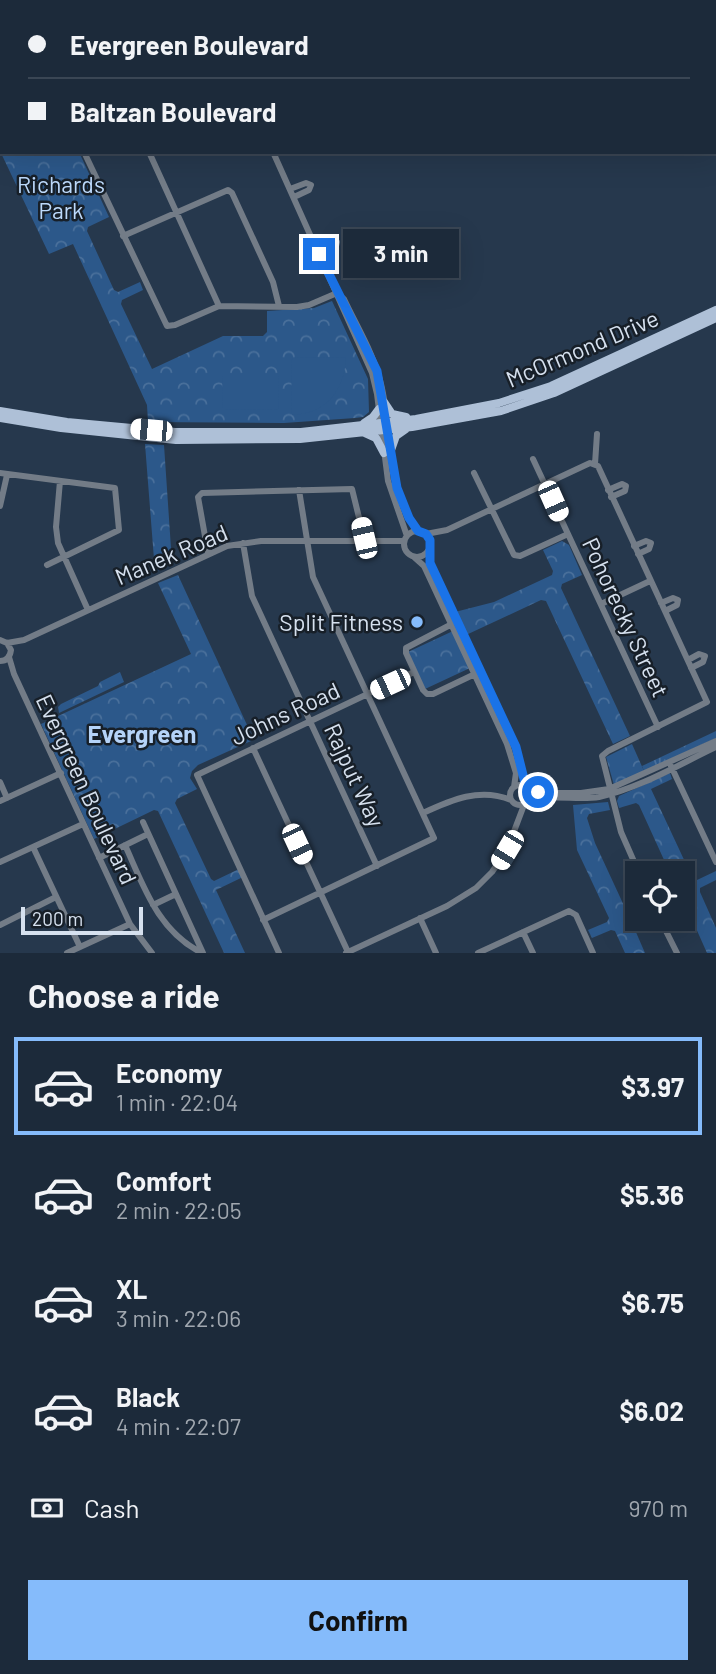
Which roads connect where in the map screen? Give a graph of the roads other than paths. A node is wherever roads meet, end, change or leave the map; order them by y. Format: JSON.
{"nodes":[{"id":1,"x":85,"y":154,"type":"edge"},
{"id":2,"x":150,"y":154,"type":"edge"},
{"id":3,"x":274,"y":154,"type":"edge"},
{"id":4,"x":290,"y":189,"type":"junction"},
{"id":5,"x":294,"y":198,"type":"junction"},
{"id":6,"x":177,"y":212,"type":"junction"},
{"id":7,"x":123,"y":236,"type":"junction"},
{"id":8,"x":316,"y":246,"type":"junction"},
{"id":9,"x":319,"y":254,"type":"junction"},
{"id":10,"x":337,"y":293,"type":"junction"},
{"id":11,"x":219,"y":306,"type":"junction"},
{"id":12,"x":279,"y":306,"type":"junction"},
{"id":13,"x":716,"y":310,"type":"edge"},
{"id":14,"x":716,"y":318,"type":"edge"},
{"id":15,"x":382,"y":405,"type":"junction"},
{"id":16,"x":0,"y":411,"type":"edge"},
{"id":17,"x":0,"y":418,"type":"edge"},
{"id":18,"x":414,"y":423,"type":"junction"},
{"id":19,"x":384,"y":426,"type":"junction"},
{"id":20,"x":360,"y":428,"type":"junction"},
{"id":21,"x":597,"y":435,"type":"dead end"},
{"id":22,"x":387,"y":453,"type":"junction"},
{"id":23,"x":533,"y":459,"type":"dead end"},
{"id":24,"x":595,"y":464,"type":"junction"},
{"id":25,"x":474,"y":473,"type":"dead end"},
{"id":26,"x":3,"y":474,"type":"edge"},
{"id":27,"x":60,"y":481,"type":"junction"},
{"id":28,"x":544,"y":484,"type":"junction"},
{"id":29,"x":299,"y":490,"type":"junction"},
{"id":30,"x":608,"y":490,"type":"junction"},
{"id":31,"x":611,"y":497,"type":"junction"},
{"id":32,"x":0,"y":506,"type":"edge"},
{"id":33,"x":491,"y":509,"type":"junction"},
{"id":34,"x":447,"y":530,"type":"junction"},
{"id":35,"x":418,"y":531,"type":"junction"},
{"id":36,"x":426,"y":534,"type":"junction"},
{"id":37,"x":568,"y":534,"type":"junction"},
{"id":38,"x":405,"y":538,"type":"junction"},
{"id":39,"x":306,"y":541,"type":"junction"},
{"id":40,"x":365,"y":542,"type":"junction"},
{"id":41,"x":384,"y":542,"type":"junction"},
{"id":42,"x":243,"y":543,"type":"junction"},
{"id":43,"x":634,"y":546,"type":"junction"},
{"id":44,"x":429,"y":549,"type":"junction"},
{"id":45,"x":405,"y":550,"type":"junction"},
{"id":46,"x":208,"y":553,"type":"junction"},
{"id":47,"x":638,"y":554,"type":"junction"},
{"id":48,"x":63,"y":557,"type":"junction"},
{"id":49,"x":414,"y":557,"type":"junction"},
{"id":50,"x":47,"y":565,"type":"dead end"},
{"id":51,"x":650,"y":581,"type":"junction"},
{"id":52,"x":661,"y":603,"type":"junction"},
{"id":53,"x":601,"y":604,"type":"junction"},
{"id":54,"x":88,"y":610,"type":"junction"},
{"id":55,"x":665,"y":611,"type":"junction"},
{"id":56,"x":454,"y":623,"type":"junction"},
{"id":57,"x":23,"y":640,"type":"junction"},
{"id":58,"x":4,"y":641,"type":"edge"},
{"id":59,"x":10,"y":654,"type":"junction"},
{"id":60,"x":688,"y":660,"type":"junction"},
{"id":61,"x":0,"y":661,"type":"edge"},
{"id":62,"x":691,"y":668,"type":"junction"},
{"id":63,"x":414,"y":672,"type":"junction"},
{"id":64,"x":477,"y":673,"type":"junction"},
{"id":65,"x":14,"y":674,"type":"junction"},
{"id":66,"x":368,"y":693,"type":"junction"},
{"id":67,"x":310,"y":721,"type":"junction"},
{"id":68,"x":658,"y":727,"type":"junction"},
{"id":69,"x":716,"y":741,"type":"edge"},
{"id":70,"x":716,"y":747,"type":"edge"},
{"id":71,"x":253,"y":748,"type":"junction"},
{"id":72,"x":670,"y":765,"type":"junction"},
{"id":73,"x":61,"y":773,"type":"junction"},
{"id":74,"x":0,"y":782,"type":"edge"},
{"id":75,"x":513,"y":788,"type":"junction"},
{"id":76,"x":527,"y":788,"type":"junction"},
{"id":77,"x":610,"y":792,"type":"junction"},
{"id":78,"x":491,"y":795,"type":"junction"},
{"id":79,"x":4,"y":800,"type":"edge"},
{"id":80,"x":512,"y":802,"type":"junction"},
{"id":81,"x":526,"y":804,"type":"junction"},
{"id":82,"x":423,"y":813,"type":"junction"},
{"id":83,"x":143,"y":822,"type":"dead end"},
{"id":84,"x":83,"y":824,"type":"junction"},
{"id":85,"x":516,"y":825,"type":"junction"},
{"id":86,"x":148,"y":834,"type":"junction"},
{"id":87,"x":125,"y":845,"type":"junction"},
{"id":88,"x":33,"y":847,"type":"junction"},
{"id":89,"x":99,"y":858,"type":"junction"},
{"id":90,"x":634,"y":861,"type":"edge"},
{"id":91,"x":716,"y":862,"type":"edge"},
{"id":92,"x":0,"y":863,"type":"edge"},
{"id":93,"x":377,"y":866,"type":"junction"},
{"id":94,"x":320,"y":893,"type":"junction"},
{"id":95,"x":176,"y":894,"type":"junction"},
{"id":96,"x":56,"y":897,"type":"junction"},
{"id":97,"x":153,"y":905,"type":"junction"},
{"id":98,"x":420,"y":918,"type":"junction"},
{"id":99,"x":263,"y":920,"type":"junction"},
{"id":100,"x":130,"y":924,"type":"junction"},
{"id":101,"x":0,"y":925,"type":"edge"},
{"id":102,"x":193,"y":930,"type":"junction"},
{"id":103,"x":666,"y":931,"type":"edge"},
{"id":104,"x":523,"y":932,"type":"junction"},
{"id":105,"x":178,"y":938,"type":"junction"},
{"id":106,"x":80,"y":947,"type":"junction"},
{"id":107,"x":67,"y":953,"type":"edge"},
{"id":108,"x":152,"y":953,"type":"edge"},
{"id":109,"x":202,"y":953,"type":"edge"},
{"id":110,"x":279,"y":953,"type":"edge"},
{"id":111,"x":347,"y":953,"type":"edge"},
{"id":112,"x":436,"y":953,"type":"edge"},
{"id":113,"x":478,"y":953,"type":"edge"},
{"id":114,"x":533,"y":953,"type":"edge"},
{"id":115,"x":593,"y":953,"type":"edge"},
{"id":116,"x":677,"y":953,"type":"edge"}],
"edges":[{"from":1,"to":7,"type":"street"},
{"from":2,"to":6,"type":"street"},
{"from":3,"to":4,"type":"street"},
{"from":4,"to":5,"type":"street"},
{"from":4,"to":5,"type":"street"},
{"from":5,"to":8,"type":"street"},
{"from":6,"to":7,"type":"street"},
{"from":6,"to":11,"type":"street"},
{"from":6,"to":12,"type":"street"},
{"from":7,"to":11,"type":"street"},
{"from":8,"to":9,"type":"street"},
{"from":8,"to":9,"type":"street"},
{"from":9,"to":10,"type":"street"},
{"from":10,"to":12,"type":"street"},
{"from":10,"to":15,"type":"street"},
{"from":11,"to":12,"type":"street"},
{"from":13,"to":18,"type":"main road","name":"McOrmond Drive"},
{"from":14,"to":18,"type":"main road","name":"McOrmond Drive"},
{"from":15,"to":18,"type":"main road"},
{"from":15,"to":19,"type":"street"},
{"from":15,"to":20,"type":"main road"},
{"from":16,"to":20,"type":"main road","name":"McOrmond Drive"},
{"from":17,"to":20,"type":"main road","name":"McOrmond Drive"},
{"from":18,"to":19,"type":"main road","name":"McOrmond Drive"},
{"from":18,"to":22,"type":"main road"},
{"from":19,"to":20,"type":"main road","name":"McOrmond Drive"},
{"from":19,"to":22,"type":"street"},
{"from":20,"to":22,"type":"main road"},
{"from":21,"to":24,"type":"street"},
{"from":22,"to":35,"type":"street"},
{"from":22,"to":38,"type":"street"},
{"from":23,"to":28,"type":"street","name":"Pohorecky Street"},
{"from":24,"to":28,"type":"street"},
{"from":24,"to":30,"type":"street"},
{"from":25,"to":33,"type":"street"},
{"from":26,"to":27,"type":"street"},
{"from":26,"to":32,"type":"street"},
{"from":27,"to":48,"type":"street"},
{"from":27,"to":48,"type":"street"},
{"from":28,"to":33,"type":"street"},
{"from":28,"to":37,"type":"street","name":"Pohorecky Street"},
{"from":29,"to":39,"type":"street"},
{"from":29,"to":40,"type":"street"},
{"from":29,"to":46,"type":"street"},
{"from":30,"to":31,"type":"street"},
{"from":30,"to":31,"type":"street"},
{"from":31,"to":43,"type":"street"},
{"from":33,"to":34,"type":"street"},
{"from":33,"to":37,"type":"street"},
{"from":34,"to":36,"type":"street"},
{"from":34,"to":44,"type":"street"},
{"from":35,"to":36,"type":"street"},
{"from":35,"to":38,"type":"street"},
{"from":36,"to":44,"type":"street"},
{"from":37,"to":53,"type":"street","name":"Pohorecky Street"},
{"from":38,"to":41,"type":"street","name":"Manek Road"},
{"from":38,"to":45,"type":"street"},
{"from":39,"to":40,"type":"street","name":"Manek Road"},
{"from":39,"to":42,"type":"street","name":"Manek Road"},
{"from":39,"to":66,"type":"street"},
{"from":40,"to":41,"type":"street","name":"Manek Road"},
{"from":41,"to":45,"type":"street","name":"Manek Road"},
{"from":42,"to":46,"type":"street","name":"Manek Road"},
{"from":42,"to":67,"type":"street","name":"Rajput Way"},
{"from":43,"to":47,"type":"street"},
{"from":43,"to":47,"type":"street"},
{"from":44,"to":49,"type":"street"},
{"from":44,"to":56,"type":"street"},
{"from":45,"to":49,"type":"street"},
{"from":46,"to":54,"type":"street","name":"Manek Road"},
{"from":47,"to":51,"type":"street"},
{"from":48,"to":50,"type":"street"},
{"from":48,"to":54,"type":"street"},
{"from":49,"to":56,"type":"street"},
{"from":51,"to":52,"type":"street"},
{"from":51,"to":53,"type":"street"},
{"from":52,"to":55,"type":"street"},
{"from":52,"to":55,"type":"street"},
{"from":53,"to":68,"type":"street","name":"Pohorecky Street"},
{"from":54,"to":57,"type":"street","name":"Manek Road"},
{"from":55,"to":60,"type":"street"},
{"from":56,"to":63,"type":"street"},
{"from":56,"to":64,"type":"street"},
{"from":57,"to":58,"type":"street","name":"Manek Road"},
{"from":57,"to":59,"type":"street","name":"Manek Road"},
{"from":58,"to":59,"type":"street","name":"Evergreen Boulevard"},
{"from":59,"to":61,"type":"street","name":"Manek Road"},
{"from":59,"to":65,"type":"street","name":"Evergreen Boulevard"},
{"from":60,"to":62,"type":"street"},
{"from":60,"to":62,"type":"street"},
{"from":61,"to":65,"type":"street","name":"Evergreen Boulevard"},
{"from":62,"to":68,"type":"street"},
{"from":63,"to":64,"type":"street"},
{"from":63,"to":66,"type":"street","name":"Johns Road"},
{"from":64,"to":75,"type":"street"},
{"from":64,"to":76,"type":"street"},
{"from":65,"to":73,"type":"street","name":"Evergreen Boulevard"},
{"from":66,"to":67,"type":"street","name":"Johns Road"},
{"from":66,"to":82,"type":"street"},
{"from":67,"to":71,"type":"street","name":"Johns Road"},
{"from":67,"to":93,"type":"street","name":"Rajput Way"},
{"from":68,"to":77,"type":"street"},
{"from":69,"to":72,"type":"street"},
{"from":70,"to":72,"type":"street"},
{"from":71,"to":94,"type":"street"},
{"from":71,"to":99,"type":"street","name":"Johns Road"},
{"from":72,"to":77,"type":"street"},
{"from":72,"to":91,"type":"street"},
{"from":73,"to":79,"type":"street"},
{"from":73,"to":84,"type":"street","name":"Evergreen Boulevard"},
{"from":74,"to":79,"type":"street"},
{"from":75,"to":76,"type":"street"},
{"from":75,"to":78,"type":"street"},
{"from":75,"to":80,"type":"street"},
{"from":76,"to":77,"type":"street"},
{"from":76,"to":81,"type":"street"},
{"from":77,"to":81,"type":"street"},
{"from":77,"to":90,"type":"street"},
{"from":78,"to":80,"type":"street"},
{"from":78,"to":82,"type":"street"},
{"from":80,"to":81,"type":"street"},
{"from":80,"to":85,"type":"street"},
{"from":81,"to":85,"type":"street"},
{"from":82,"to":93,"type":"street"},
{"from":83,"to":86,"type":"street"},
{"from":84,"to":88,"type":"street"},
{"from":84,"to":89,"type":"street","name":"Evergreen Boulevard"},
{"from":85,"to":98,"type":"street"},
{"from":86,"to":87,"type":"street"},
{"from":86,"to":95,"type":"street"},
{"from":87,"to":89,"type":"street"},
{"from":87,"to":97,"type":"street"},
{"from":88,"to":92,"type":"street"},
{"from":88,"to":96,"type":"street"},
{"from":89,"to":100,"type":"street","name":"Evergreen Boulevard"},
{"from":93,"to":94,"type":"street"},
{"from":94,"to":99,"type":"street"},
{"from":94,"to":111,"type":"street"},
{"from":95,"to":97,"type":"street"},
{"from":95,"to":102,"type":"street"},
{"from":96,"to":101,"type":"street"},
{"from":96,"to":106,"type":"street"},
{"from":97,"to":105,"type":"street"},
{"from":98,"to":111,"type":"street"},
{"from":98,"to":112,"type":"street"},
{"from":99,"to":110,"type":"street","name":"Johns Road"},
{"from":100,"to":106,"type":"street"},
{"from":100,"to":108,"type":"street","name":"Evergreen Boulevard"},
{"from":102,"to":105,"type":"street"},
{"from":102,"to":109,"type":"street"},
{"from":103,"to":116,"type":"street"},
{"from":104,"to":113,"type":"street"},
{"from":104,"to":114,"type":"street"},
{"from":104,"to":115,"type":"street"},
{"from":105,"to":109,"type":"street"},
{"from":106,"to":107,"type":"street"}]}
